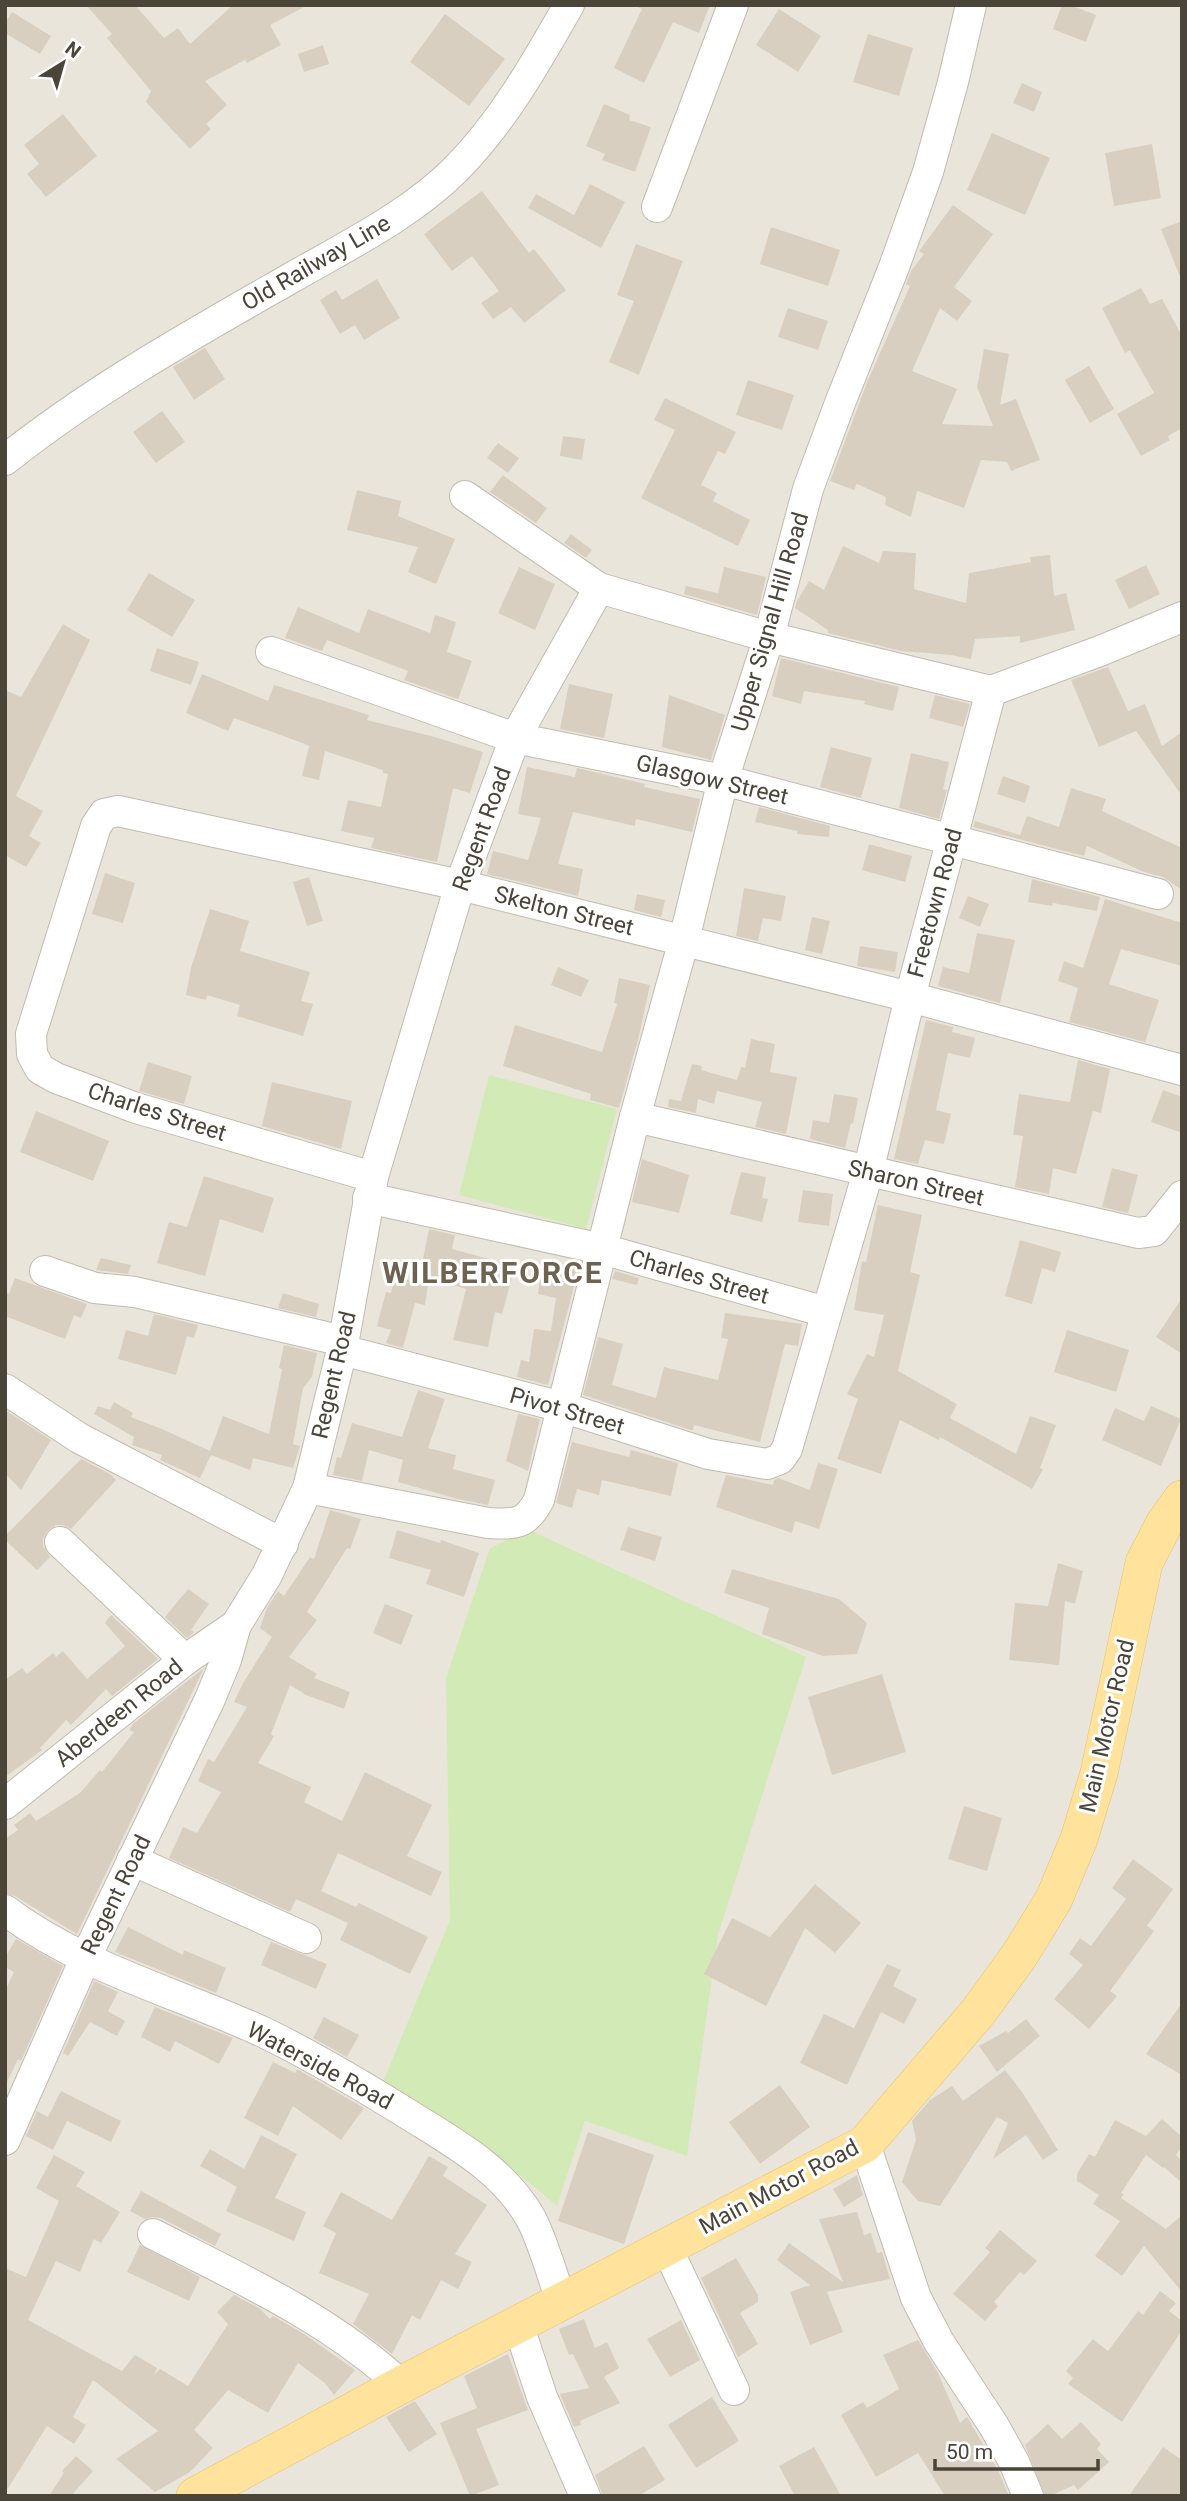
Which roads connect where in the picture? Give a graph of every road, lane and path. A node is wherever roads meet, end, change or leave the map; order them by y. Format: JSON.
{"nodes":[{"id":1,"x":569,"y":5,"type":"edge"},
{"id":2,"x":733,"y":5,"type":"edge"},
{"id":3,"x":971,"y":5,"type":"edge"},
{"id":4,"x":657,"y":207,"type":"dead end"},
{"id":5,"x":5,"y":460,"type":"edge"},
{"id":6,"x":465,"y":496,"type":"dead end"},
{"id":7,"x":599,"y":589,"type":"junction"},
{"id":8,"x":1182,"y":617,"type":"edge"},
{"id":9,"x":769,"y":637,"type":"junction"},
{"id":10,"x":271,"y":652,"type":"dead end"},
{"id":11,"x":991,"y":691,"type":"junction"},
{"id":12,"x":515,"y":738,"type":"junction"},
{"id":13,"x":723,"y":780,"type":"junction"},
{"id":14,"x":952,"y":839,"type":"junction"},
{"id":15,"x":460,"y":885,"type":"junction"},
{"id":16,"x":1158,"y":894,"type":"dead end"},
{"id":17,"x":684,"y":940,"type":"junction"},
{"id":18,"x":910,"y":997,"type":"junction"},
{"id":19,"x":32,"y":1054,"type":"joint"},
{"id":20,"x":1182,"y":1070,"type":"edge"},
{"id":21,"x":635,"y":1117,"type":"junction"},
{"id":22,"x":868,"y":1172,"type":"junction"},
{"id":23,"x":370,"y":1188,"type":"junction"},
{"id":24,"x":1182,"y":1196,"type":"edge"},
{"id":25,"x":602,"y":1249,"type":"junction"},
{"id":26,"x":45,"y":1272,"type":"dead end"},
{"id":27,"x":826,"y":1312,"type":"junction"},
{"id":28,"x":343,"y":1346,"type":"junction"},
{"id":29,"x":5,"y":1389,"type":"edge"},
{"id":30,"x":562,"y":1407,"type":"junction"},
{"id":31,"x":788,"y":1449,"type":"joint"},
{"id":32,"x":307,"y":1488,"type":"junction"},
{"id":33,"x":1182,"y":1499,"type":"edge"},
{"id":34,"x":60,"y":1542,"type":"dead end"},
{"id":35,"x":283,"y":1544,"type":"junction"},
{"id":36,"x":236,"y":1625,"type":"junction"},
{"id":37,"x":185,"y":1660,"type":"junction"},
{"id":38,"x":5,"y":1804,"type":"edge"},
{"id":39,"x":132,"y":1860,"type":"junction"},
{"id":40,"x":5,"y":1910,"type":"edge"},
{"id":41,"x":306,"y":1938,"type":"dead end"},
{"id":42,"x":85,"y":1959,"type":"junction"},
{"id":43,"x":5,"y":2140,"type":"edge"},
{"id":44,"x":865,"y":2144,"type":"junction"},
{"id":45,"x":153,"y":2234,"type":"dead end"},
{"id":46,"x":666,"y":2246,"type":"junction"},
{"id":47,"x":561,"y":2301,"type":"junction"},
{"id":48,"x":517,"y":2324,"type":"junction"},
{"id":49,"x":401,"y":2385,"type":"junction"},
{"id":50,"x":734,"y":2390,"type":"dead end"},
{"id":51,"x":195,"y":2496,"type":"edge"},
{"id":52,"x":585,"y":2496,"type":"edge"},
{"id":53,"x":1028,"y":2496,"type":"edge"}],
"edges":[{"from":1,"to":5,"type":"street","name":"Old Railway Line"},
{"from":2,"to":4,"type":"street"},
{"from":3,"to":9,"type":"street","name":"Upper Signal Hill Road"},
{"from":6,"to":7,"type":"street"},
{"from":7,"to":9,"type":"street"},
{"from":7,"to":12,"type":"street","name":"Regent Road"},
{"from":8,"to":11,"type":"street"},
{"from":9,"to":11,"type":"street"},
{"from":9,"to":13,"type":"street","name":"Upper Signal Hill Road"},
{"from":10,"to":12,"type":"street","name":"Glasgow Street"},
{"from":11,"to":14,"type":"street","name":"Freetown Road"},
{"from":12,"to":13,"type":"street","name":"Glasgow Street"},
{"from":12,"to":15,"type":"street","name":"Regent Road"},
{"from":13,"to":14,"type":"street","name":"Glasgow Street"},
{"from":13,"to":17,"type":"street","name":"Upper Signal Hill Road"},
{"from":14,"to":16,"type":"street","name":"Glasgow Street"},
{"from":14,"to":18,"type":"street","name":"Freetown Road"},
{"from":15,"to":17,"type":"street","name":"Skelton Street"},
{"from":15,"to":19,"type":"street","name":"Skelton Street"},
{"from":15,"to":23,"type":"street","name":"Regent Road"},
{"from":17,"to":18,"type":"street","name":"Skelton Street"},
{"from":17,"to":21,"type":"street","name":"Upper Signal Hill Road"},
{"from":18,"to":20,"type":"street","name":"Skelton Street"},
{"from":18,"to":22,"type":"street","name":"Freetown Road"},
{"from":19,"to":23,"type":"street","name":"Charles Street"},
{"from":21,"to":22,"type":"street","name":"Sharon Street"},
{"from":21,"to":25,"type":"street","name":"Upper Signal Hill Road"},
{"from":22,"to":24,"type":"street","name":"Sharon Street"},
{"from":22,"to":27,"type":"street","name":"Freetown Road"},
{"from":23,"to":25,"type":"street","name":"Charles Street"},
{"from":23,"to":28,"type":"street","name":"Regent Road"},
{"from":25,"to":27,"type":"street","name":"Charles Street"},
{"from":25,"to":30,"type":"street","name":"Upper Signal Hill Road"},
{"from":26,"to":28,"type":"street","name":"Pivot Street"},
{"from":27,"to":31,"type":"street","name":"Freetown Road"},
{"from":28,"to":30,"type":"street","name":"Pivot Street"},
{"from":28,"to":32,"type":"street","name":"Regent Road"},
{"from":29,"to":35,"type":"street"},
{"from":30,"to":31,"type":"street","name":"Pivot Street"},
{"from":30,"to":32,"type":"street","name":"Upper Signal Hill Road"},
{"from":32,"to":35,"type":"street","name":"Regent Road"},
{"from":33,"to":44,"type":"main road","name":"Main Motor Road"},
{"from":34,"to":37,"type":"street"},
{"from":35,"to":36,"type":"street","name":"Regent Road"},
{"from":36,"to":37,"type":"street","name":"Aberdeen Road"},
{"from":36,"to":39,"type":"street","name":"Regent Road"},
{"from":37,"to":38,"type":"street","name":"Aberdeen Road"},
{"from":39,"to":41,"type":"street"},
{"from":39,"to":42,"type":"street","name":"Regent Road"},
{"from":40,"to":42,"type":"street","name":"Waterside Road"},
{"from":42,"to":43,"type":"street","name":"Regent Road"},
{"from":42,"to":47,"type":"street","name":"Waterside Road"},
{"from":44,"to":46,"type":"main road","name":"Main Motor Road"},
{"from":44,"to":53,"type":"street"},
{"from":45,"to":49,"type":"street"},
{"from":46,"to":47,"type":"main road","name":"Main Motor Road"},
{"from":46,"to":50,"type":"street"},
{"from":47,"to":48,"type":"main road","name":"Main Motor Road"},
{"from":48,"to":49,"type":"main road","name":"Main Motor Road"},
{"from":48,"to":52,"type":"street"},
{"from":49,"to":51,"type":"main road","name":"Main Motor Road"}]}
